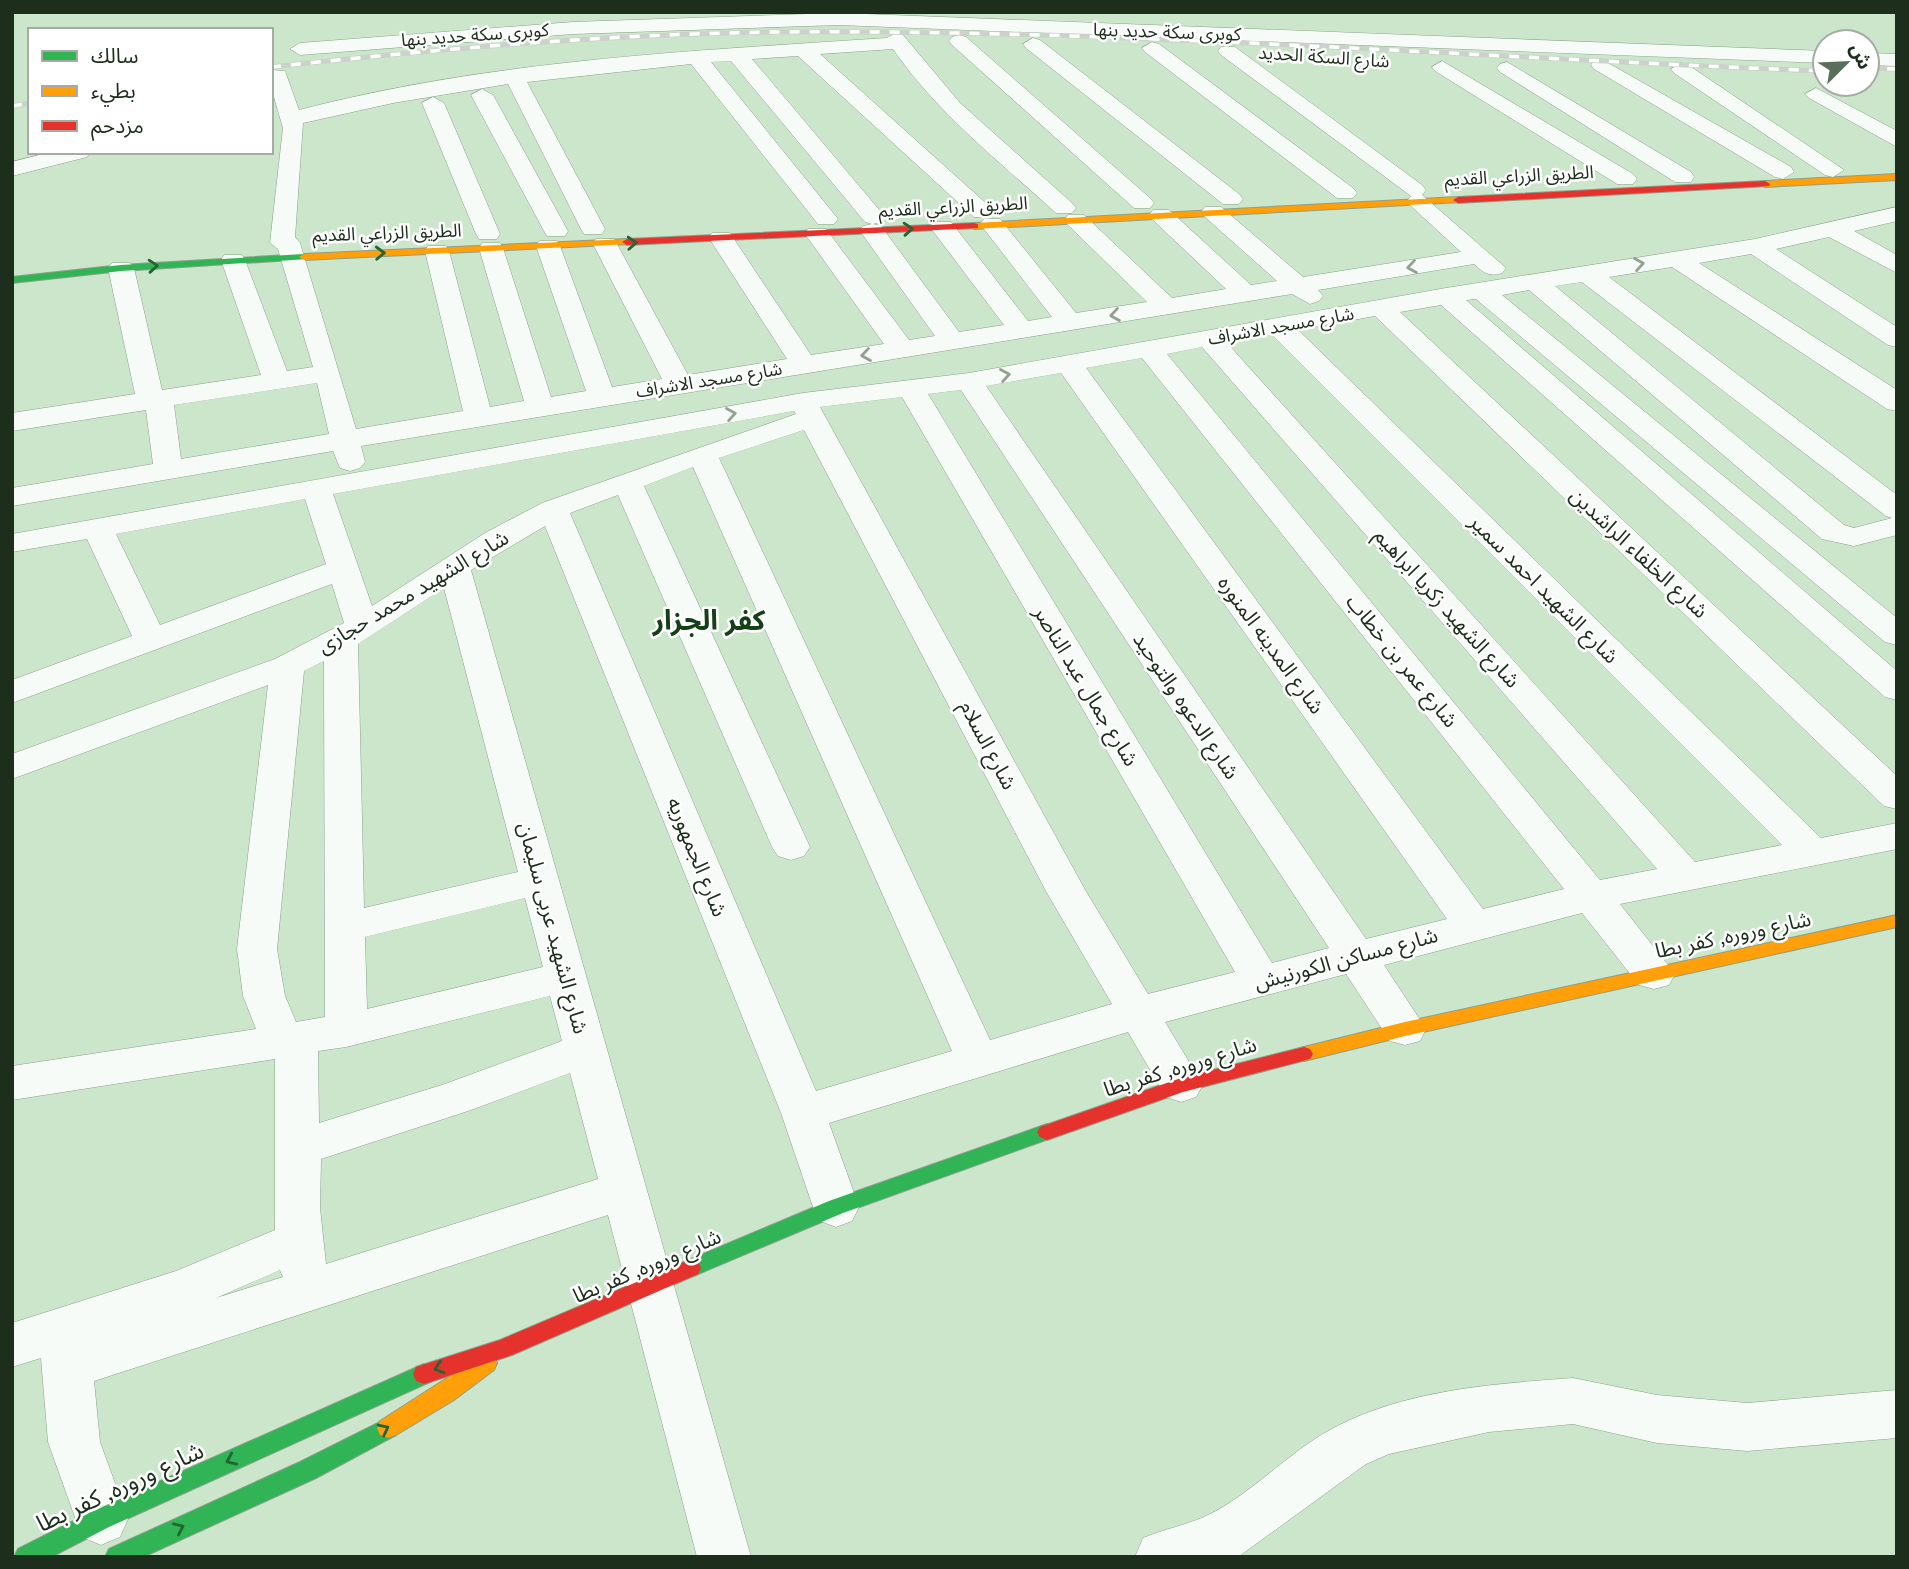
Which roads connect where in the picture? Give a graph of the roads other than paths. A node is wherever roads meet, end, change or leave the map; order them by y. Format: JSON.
{"nodes":[{"id":1,"x":884,"y":12,"type":"edge"},
{"id":2,"x":918,"y":22,"type":"junction"},
{"id":3,"x":898,"y":41,"type":"junction"},
{"id":4,"x":959,"y":41,"type":"junction"},
{"id":5,"x":1034,"y":44,"type":"junction"},
{"id":6,"x":787,"y":47,"type":"junction"},
{"id":7,"x":1153,"y":48,"type":"junction"},
{"id":8,"x":300,"y":49,"type":"dead end"},
{"id":9,"x":1228,"y":51,"type":"junction"},
{"id":10,"x":1811,"y":56,"type":"edge"},
{"id":11,"x":739,"y":57,"type":"junction"},
{"id":12,"x":1383,"y":59,"type":"dead end"},
{"id":13,"x":700,"y":62,"type":"junction"},
{"id":14,"x":1601,"y":65,"type":"junction"},
{"id":15,"x":1507,"y":68,"type":"junction"},
{"id":16,"x":1681,"y":69,"type":"junction"},
{"id":17,"x":278,"y":75,"type":"dead end"},
{"id":18,"x":517,"y":83,"type":"junction"},
{"id":19,"x":1811,"y":84,"type":"edge"},
{"id":20,"x":482,"y":95,"type":"junction"},
{"id":21,"x":1839,"y":98,"type":"edge"},
{"id":22,"x":433,"y":103,"type":"junction"},
{"id":23,"x":330,"y":109,"type":"junction"},
{"id":24,"x":284,"y":115,"type":"edge"},
{"id":25,"x":1897,"y":140,"type":"edge"},
{"id":26,"x":71,"y":154,"type":"edge"},
{"id":27,"x":1897,"y":167,"type":"edge"},
{"id":28,"x":12,"y":169,"type":"edge"},
{"id":29,"x":1833,"y":170,"type":"junction"},
{"id":30,"x":1783,"y":172,"type":"junction"},
{"id":31,"x":1683,"y":177,"type":"junction"},
{"id":32,"x":1897,"y":177,"type":"edge"},
{"id":33,"x":1625,"y":179,"type":"junction"},
{"id":34,"x":1345,"y":193,"type":"junction"},
{"id":35,"x":1417,"y":195,"type":"junction"},
{"id":36,"x":1222,"y":206,"type":"junction"},
{"id":37,"x":1152,"y":209,"type":"junction"},
{"id":38,"x":1070,"y":214,"type":"junction"},
{"id":39,"x":1897,"y":214,"type":"edge"},
{"id":40,"x":987,"y":218,"type":"junction"},
{"id":41,"x":873,"y":224,"type":"junction"},
{"id":42,"x":822,"y":226,"type":"junction"},
{"id":43,"x":942,"y":227,"type":"junction"},
{"id":44,"x":1832,"y":228,"type":"junction"},
{"id":45,"x":599,"y":237,"type":"junction"},
{"id":46,"x":552,"y":238,"type":"junction"},
{"id":47,"x":721,"y":238,"type":"junction"},
{"id":48,"x":489,"y":241,"type":"junction"},
{"id":49,"x":1755,"y":246,"type":"junction"},
{"id":50,"x":288,"y":248,"type":"junction"},
{"id":51,"x":437,"y":251,"type":"junction"},
{"id":52,"x":1480,"y":256,"type":"junction"},
{"id":53,"x":1675,"y":258,"type":"junction"},
{"id":54,"x":233,"y":260,"type":"junction"},
{"id":55,"x":1897,"y":266,"type":"edge"},
{"id":56,"x":12,"y":268,"type":"edge"},
{"id":57,"x":121,"y":268,"type":"junction"},
{"id":58,"x":1587,"y":273,"type":"junction"},
{"id":59,"x":12,"y":280,"type":"edge"},
{"id":60,"x":1523,"y":284,"type":"junction"},
{"id":61,"x":1298,"y":285,"type":"junction"},
{"id":62,"x":1482,"y":291,"type":"junction"},
{"id":63,"x":1246,"y":294,"type":"junction"},
{"id":64,"x":1446,"y":296,"type":"junction"},
{"id":65,"x":1166,"y":306,"type":"junction"},
{"id":66,"x":1381,"y":308,"type":"junction"},
{"id":67,"x":1334,"y":317,"type":"junction"},
{"id":68,"x":1069,"y":322,"type":"junction"},
{"id":69,"x":1278,"y":326,"type":"junction"},
{"id":70,"x":1022,"y":330,"type":"junction"},
{"id":71,"x":1897,"y":338,"type":"edge"},
{"id":72,"x":1209,"y":339,"type":"junction"},
{"id":73,"x":952,"y":341,"type":"junction"},
{"id":74,"x":902,"y":349,"type":"junction"},
{"id":75,"x":1149,"y":349,"type":"junction"},
{"id":76,"x":1069,"y":364,"type":"junction"},
{"id":77,"x":804,"y":365,"type":"junction"},
{"id":78,"x":328,"y":373,"type":"junction"},
{"id":79,"x":969,"y":381,"type":"junction"},
{"id":80,"x":277,"y":382,"type":"junction"},
{"id":81,"x":679,"y":385,"type":"junction"},
{"id":82,"x":911,"y":389,"type":"junction"},
{"id":83,"x":602,"y":397,"type":"junction"},
{"id":84,"x":155,"y":401,"type":"junction"},
{"id":85,"x":1897,"y":403,"type":"edge"},
{"id":86,"x":540,"y":407,"type":"junction"},
{"id":87,"x":808,"y":410,"type":"junction"},
{"id":88,"x":479,"y":417,"type":"junction"},
{"id":89,"x":12,"y":422,"type":"edge"},
{"id":90,"x":345,"y":440,"type":"junction"},
{"id":91,"x":702,"y":454,"type":"junction"},
{"id":92,"x":167,"y":469,"type":"junction"},
{"id":93,"x":626,"y":481,"type":"junction"},
{"id":94,"x":355,"y":483,"type":"junction"},
{"id":95,"x":317,"y":491,"type":"junction"},
{"id":96,"x":12,"y":497,"type":"edge"},
{"id":97,"x":553,"y":509,"type":"junction"},
{"id":98,"x":1897,"y":510,"type":"edge"},
{"id":99,"x":1897,"y":526,"type":"edge"},
{"id":100,"x":98,"y":528,"type":"junction"},
{"id":101,"x":12,"y":543,"type":"edge"},
{"id":102,"x":343,"y":569,"type":"junction"},
{"id":103,"x":454,"y":569,"type":"junction"},
{"id":104,"x":351,"y":633,"type":"junction"},
{"id":105,"x":1897,"y":635,"type":"edge"},
{"id":106,"x":151,"y":641,"type":"junction"},
{"id":107,"x":287,"y":666,"type":"junction"},
{"id":108,"x":1897,"y":689,"type":"edge"},
{"id":109,"x":12,"y":692,"type":"edge"},
{"id":110,"x":12,"y":767,"type":"edge"},
{"id":111,"x":1897,"y":797,"type":"edge"},
{"id":112,"x":1897,"y":836,"type":"edge"},
{"id":113,"x":791,"y":846,"type":"dead end"},
{"id":114,"x":1811,"y":851,"type":"junction"},
{"id":115,"x":1686,"y":877,"type":"junction"},
{"id":116,"x":540,"y":881,"type":"junction"},
{"id":117,"x":1592,"y":896,"type":"junction"},
{"id":118,"x":1897,"y":921,"type":"edge"},
{"id":119,"x":1474,"y":926,"type":"junction"},
{"id":120,"x":345,"y":927,"type":"junction"},
{"id":121,"x":1355,"y":957,"type":"junction"},
{"id":122,"x":1654,"y":974,"type":"junction"},
{"id":123,"x":566,"y":976,"type":"junction"},
{"id":124,"x":1262,"y":982,"type":"junction"},
{"id":125,"x":1137,"y":1013,"type":"junction"},
{"id":126,"x":1405,"y":1029,"type":"junction"},
{"id":127,"x":346,"y":1031,"type":"junction"},
{"id":128,"x":290,"y":1041,"type":"junction"},
{"id":129,"x":587,"y":1049,"type":"junction"},
{"id":130,"x":977,"y":1059,"type":"junction"},
{"id":131,"x":12,"y":1083,"type":"edge"},
{"id":132,"x":1181,"y":1085,"type":"junction"},
{"id":133,"x":803,"y":1113,"type":"junction"},
{"id":134,"x":299,"y":1141,"type":"junction"},
{"id":135,"x":625,"y":1190,"type":"junction"},
{"id":136,"x":836,"y":1208,"type":"junction"},
{"id":137,"x":299,"y":1241,"type":"junction"},
{"id":138,"x":651,"y":1288,"type":"junction"},
{"id":139,"x":308,"y":1290,"type":"junction"},
{"id":140,"x":12,"y":1345,"type":"edge"},
{"id":141,"x":504,"y":1348,"type":"junction"},
{"id":142,"x":66,"y":1349,"type":"junction"},
{"id":143,"x":1897,"y":1414,"type":"edge"},
{"id":144,"x":109,"y":1538,"type":"edge"},
{"id":145,"x":26,"y":1557,"type":"edge"},
{"id":146,"x":724,"y":1557,"type":"edge"},
{"id":147,"x":1162,"y":1557,"type":"edge"}],
"edges":[{"from":1,"to":2,"type":"street"},
{"from":2,"to":8,"type":"street","name":"كوبرى سكة حديد بنها"},
{"from":2,"to":10,"type":"street","name":"كوبرى سكة حديد بنها"},
{"from":3,"to":4,"type":"street","name":"شارع السكة الحديد"},
{"from":3,"to":6,"type":"street","name":"شارع السكة الحديد"},
{"from":3,"to":38,"type":"street"},
{"from":4,"to":5,"type":"street","name":"شارع السكة الحديد"},
{"from":4,"to":37,"type":"street"},
{"from":5,"to":7,"type":"street","name":"شارع السكة الحديد"},
{"from":5,"to":36,"type":"street"},
{"from":6,"to":11,"type":"street"},
{"from":6,"to":18,"type":"street"},
{"from":6,"to":40,"type":"street"},
{"from":7,"to":9,"type":"street","name":"شارع السكة الحديد"},
{"from":7,"to":34,"type":"street"},
{"from":9,"to":12,"type":"street","name":"شارع السكة الحديد"},
{"from":9,"to":35,"type":"street"},
{"from":11,"to":13,"type":"street"},
{"from":11,"to":41,"type":"street"},
{"from":13,"to":18,"type":"street"},
{"from":13,"to":42,"type":"street"},
{"from":14,"to":15,"type":"street"},
{"from":14,"to":16,"type":"street"},
{"from":14,"to":30,"type":"street"},
{"from":15,"to":31,"type":"street"},
{"from":15,"to":33,"type":"street"},
{"from":16,"to":19,"type":"street"},
{"from":16,"to":29,"type":"street"},
{"from":17,"to":24,"type":"street"},
{"from":18,"to":20,"type":"street"},
{"from":18,"to":23,"type":"street"},
{"from":18,"to":45,"type":"street"},
{"from":20,"to":22,"type":"street"},
{"from":20,"to":46,"type":"street"},
{"from":21,"to":25,"type":"street"},
{"from":22,"to":23,"type":"street"},
{"from":22,"to":48,"type":"street"},
{"from":23,"to":24,"type":"street"},
{"from":24,"to":50,"type":"street"},
{"from":26,"to":28,"type":"street"},
{"from":27,"to":29,"type":"main road","name":"الطريق الزراعي القديم"},
{"from":29,"to":30,"type":"main road","name":"الطريق الزراعي القديم"},
{"from":30,"to":31,"type":"main road","name":"الطريق الزراعي القديم"},
{"from":31,"to":33,"type":"main road","name":"الطريق الزراعي القديم"},
{"from":32,"to":35,"type":"main road","name":"الطريق الزراعي القديم"},
{"from":33,"to":35,"type":"main road","name":"الطريق الزراعي القديم"},
{"from":34,"to":35,"type":"main road","name":"الطريق الزراعي القديم"},
{"from":34,"to":36,"type":"main road","name":"الطريق الزراعي القديم"},
{"from":35,"to":36,"type":"main road","name":"الطريق الزراعي القديم"},
{"from":35,"to":52,"type":"street"},
{"from":36,"to":37,"type":"main road","name":"الطريق الزراعي القديم"},
{"from":36,"to":61,"type":"street"},
{"from":37,"to":38,"type":"main road","name":"الطريق الزراعي القديم"},
{"from":37,"to":63,"type":"street"},
{"from":38,"to":40,"type":"main road","name":"الطريق الزراعي القديم"},
{"from":38,"to":65,"type":"street"},
{"from":39,"to":44,"type":"street","name":"شارع مسجد الاشراف"},
{"from":40,"to":41,"type":"main road","name":"الطريق الزراعي القديم"},
{"from":40,"to":43,"type":"main road","name":"الطريق الزراعي القديم"},
{"from":40,"to":68,"type":"street"},
{"from":41,"to":42,"type":"main road","name":"الطريق الزراعي القديم"},
{"from":41,"to":43,"type":"main road","name":"الطريق الزراعي القديم","one_way":true},
{"from":41,"to":73,"type":"street"},
{"from":42,"to":45,"type":"main road","name":"الطريق الزراعي القديم"},
{"from":42,"to":47,"type":"main road","name":"الطريق الزراعي القديم"},
{"from":42,"to":74,"type":"street"},
{"from":43,"to":70,"type":"street"},
{"from":44,"to":49,"type":"street","name":"شارع مسجد الاشراف"},
{"from":44,"to":55,"type":"street"},
{"from":45,"to":46,"type":"main road","name":"الطريق الزراعي القديم"},
{"from":45,"to":47,"type":"main road","name":"الطريق الزراعي القديم","one_way":true},
{"from":45,"to":81,"type":"street"},
{"from":46,"to":48,"type":"main road","name":"الطريق الزراعي القديم"},
{"from":46,"to":83,"type":"street"},
{"from":47,"to":77,"type":"street"},
{"from":48,"to":50,"type":"main road","name":"الطريق الزراعي القديم"},
{"from":48,"to":51,"type":"main road","name":"الطريق الزراعي القديم"},
{"from":48,"to":86,"type":"street"},
{"from":49,"to":53,"type":"street","name":"شارع مسجد الاشراف"},
{"from":49,"to":71,"type":"street"},
{"from":50,"to":51,"type":"main road","name":"الطريق الزراعي القديم","one_way":true},
{"from":50,"to":54,"type":"main road","name":"الطريق الزراعي القديم"},
{"from":50,"to":56,"type":"main road","name":"الطريق الزراعي القديم"},
{"from":50,"to":78,"type":"street"},
{"from":51,"to":88,"type":"street"},
{"from":52,"to":60,"type":"street"},
{"from":52,"to":61,"type":"street","name":"شارع مسجد الاشراف","one_way":true},
{"from":58,"to":53,"type":"street","name":"شارع مسجد الاشراف","one_way":true},
{"from":53,"to":85,"type":"street"},
{"from":57,"to":54,"type":"main road","name":"الطريق الزراعي القديم","one_way":true},
{"from":54,"to":80,"type":"street"},
{"from":57,"to":59,"type":"main road","name":"الطريق الزراعي القديم"},
{"from":57,"to":84,"type":"street"},
{"from":58,"to":60,"type":"street","name":"شارع مسجد الاشراف"},
{"from":58,"to":98,"type":"street"},
{"from":60,"to":62,"type":"street","name":"شارع مسجد الاشراف"},
{"from":60,"to":99,"type":"street"},
{"from":61,"to":63,"type":"street","name":"شارع مسجد الاشراف"},
{"from":61,"to":67,"type":"street"},
{"from":62,"to":64,"type":"street","name":"شارع مسجد الاشراف"},
{"from":62,"to":105,"type":"street"},
{"from":63,"to":65,"type":"street","name":"شارع مسجد الاشراف"},
{"from":64,"to":66,"type":"street","name":"شارع مسجد الاشراف"},
{"from":64,"to":108,"type":"street"},
{"from":65,"to":68,"type":"street","name":"شارع مسجد الاشراف","one_way":true},
{"from":66,"to":67,"type":"street","name":"شارع مسجد الاشراف"},
{"from":66,"to":111,"type":"street","name":"شارع الخلفاء الراشدين"},
{"from":67,"to":69,"type":"street","name":"شارع مسجد الاشراف"},
{"from":68,"to":70,"type":"street","name":"شارع مسجد الاشراف"},
{"from":69,"to":72,"type":"street","name":"شارع مسجد الاشراف"},
{"from":69,"to":114,"type":"street","name":"شارع الشهيد احمد سمير"},
{"from":70,"to":73,"type":"street","name":"شارع مسجد الاشراف"},
{"from":72,"to":75,"type":"street","name":"شارع مسجد الاشراف"},
{"from":72,"to":115,"type":"street","name":"شارع الشهيد زكريا ابراهيم"},
{"from":73,"to":74,"type":"street","name":"شارع مسجد الاشراف"},
{"from":74,"to":77,"type":"street","name":"شارع مسجد الاشراف","one_way":true},
{"from":75,"to":76,"type":"street","name":"شارع مسجد الاشراف"},
{"from":75,"to":117,"type":"street","name":"شارع عمر بن خطاب"},
{"from":79,"to":76,"type":"street","name":"شارع مسجد الاشراف","one_way":true},
{"from":76,"to":119,"type":"street","name":"شارع المدينه المنوره"},
{"from":77,"to":81,"type":"street","name":"شارع مسجد الاشراف"},
{"from":78,"to":80,"type":"street"},
{"from":78,"to":90,"type":"street"},
{"from":79,"to":82,"type":"street","name":"شارع مسجد الاشراف"},
{"from":79,"to":121,"type":"street","name":"شارع الدعوه والتوحيد"},
{"from":80,"to":84,"type":"street"},
{"from":81,"to":83,"type":"street","name":"شارع مسجد الاشراف"},
{"from":82,"to":87,"type":"street","name":"شارع مسجد الاشراف"},
{"from":82,"to":124,"type":"street","name":"شارع جمال عبد الناصر"},
{"from":83,"to":86,"type":"street","name":"شارع مسجد الاشراف"},
{"from":84,"to":89,"type":"street"},
{"from":84,"to":92,"type":"street"},
{"from":86,"to":88,"type":"street","name":"شارع مسجد الاشراف"},
{"from":87,"to":91,"type":"street","name":"شارع الشهيد محمد حجازى"},
{"from":94,"to":87,"type":"street","name":"شارع مسجد الاشراف","one_way":true},
{"from":87,"to":125,"type":"street","name":"شارع السلام"},
{"from":88,"to":90,"type":"street","name":"شارع مسجد الاشراف"},
{"from":90,"to":92,"type":"street","name":"شارع مسجد الاشراف"},
{"from":90,"to":94,"type":"street"},
{"from":91,"to":93,"type":"street","name":"شارع الشهيد محمد حجازى"},
{"from":91,"to":130,"type":"street"},
{"from":92,"to":96,"type":"street","name":"شارع مسجد الاشراف"},
{"from":93,"to":97,"type":"street","name":"شارع الشهيد محمد حجازى"},
{"from":93,"to":113,"type":"street"},
{"from":94,"to":95,"type":"street"},
{"from":95,"to":100,"type":"street"},
{"from":95,"to":102,"type":"street"},
{"from":97,"to":103,"type":"street","name":"شارع الشهيد محمد حجازى"},
{"from":97,"to":133,"type":"street","name":"شارع الجمهوريه"},
{"from":100,"to":101,"type":"street"},
{"from":100,"to":106,"type":"street"},
{"from":102,"to":104,"type":"street"},
{"from":102,"to":106,"type":"street"},
{"from":103,"to":104,"type":"street","name":"شارع الشهيد محمد حجازى"},
{"from":103,"to":116,"type":"street","name":"شارع الشهيد عربى سليمان"},
{"from":104,"to":107,"type":"street","name":"شارع الشهيد محمد حجازى"},
{"from":104,"to":120,"type":"street"},
{"from":106,"to":109,"type":"street"},
{"from":107,"to":110,"type":"street","name":"شارع الشهيد محمد حجازى"},
{"from":107,"to":128,"type":"street"},
{"from":112,"to":114,"type":"street","name":"شارع مساكن الكورنيش"},
{"from":114,"to":115,"type":"street","name":"شارع مساكن الكورنيش"},
{"from":115,"to":117,"type":"street","name":"شارع مساكن الكورنيش"},
{"from":116,"to":120,"type":"street"},
{"from":116,"to":123,"type":"street","name":"شارع الشهيد عربى سليمان"},
{"from":117,"to":119,"type":"street","name":"شارع مساكن الكورنيش"},
{"from":117,"to":122,"type":"street","name":"شارع عمر بن خطاب"},
{"from":118,"to":122,"type":"main road","name":"شارع وروره, كفر بطا"},
{"from":119,"to":121,"type":"street","name":"شارع مساكن الكورنيش"},
{"from":120,"to":127,"type":"street"},
{"from":121,"to":124,"type":"street","name":"شارع مساكن الكورنيش"},
{"from":121,"to":126,"type":"street","name":"شارع الدعوه والتوحيد"},
{"from":122,"to":126,"type":"main road","name":"شارع وروره, كفر بطا"},
{"from":123,"to":127,"type":"street"},
{"from":123,"to":129,"type":"street","name":"شارع الشهيد عربى سليمان"},
{"from":124,"to":125,"type":"street","name":"شارع مساكن الكورنيش"},
{"from":125,"to":130,"type":"street","name":"شارع مساكن الكورنيش"},
{"from":125,"to":132,"type":"street","name":"شارع السلام"},
{"from":126,"to":132,"type":"main road","name":"شارع وروره, كفر بطا"},
{"from":127,"to":128,"type":"street"},
{"from":128,"to":131,"type":"street"},
{"from":128,"to":134,"type":"street"},
{"from":129,"to":134,"type":"street"},
{"from":129,"to":135,"type":"street","name":"شارع الشهيد عربى سليمان"},
{"from":130,"to":133,"type":"street","name":"شارع مساكن الكورنيش"},
{"from":132,"to":136,"type":"main road","name":"شارع وروره, كفر بطا"},
{"from":133,"to":136,"type":"street","name":"شارع الجمهوريه"},
{"from":134,"to":137,"type":"street"},
{"from":135,"to":138,"type":"street","name":"شارع الشهيد عربى سليمان"},
{"from":135,"to":139,"type":"street"},
{"from":136,"to":138,"type":"main road","name":"شارع وروره, كفر بطا"},
{"from":137,"to":139,"type":"street"},
{"from":137,"to":142,"type":"street"},
{"from":138,"to":141,"type":"main road","name":"شارع وروره, كفر بطا"},
{"from":138,"to":146,"type":"street","name":"شارع الشهيد عربى سليمان"},
{"from":139,"to":142,"type":"street"},
{"from":140,"to":142,"type":"street"},
{"from":141,"to":144,"type":"main road","name":"شارع وروره, كفر بطا","one_way":true},
{"from":144,"to":141,"type":"main road","name":"شارع وروره, كفر بطا","one_way":true},
{"from":142,"to":144,"type":"street"},
{"from":143,"to":147,"type":"street"},
{"from":144,"to":145,"type":"main road","name":"شارع وروره, كفر بطا"}]}
